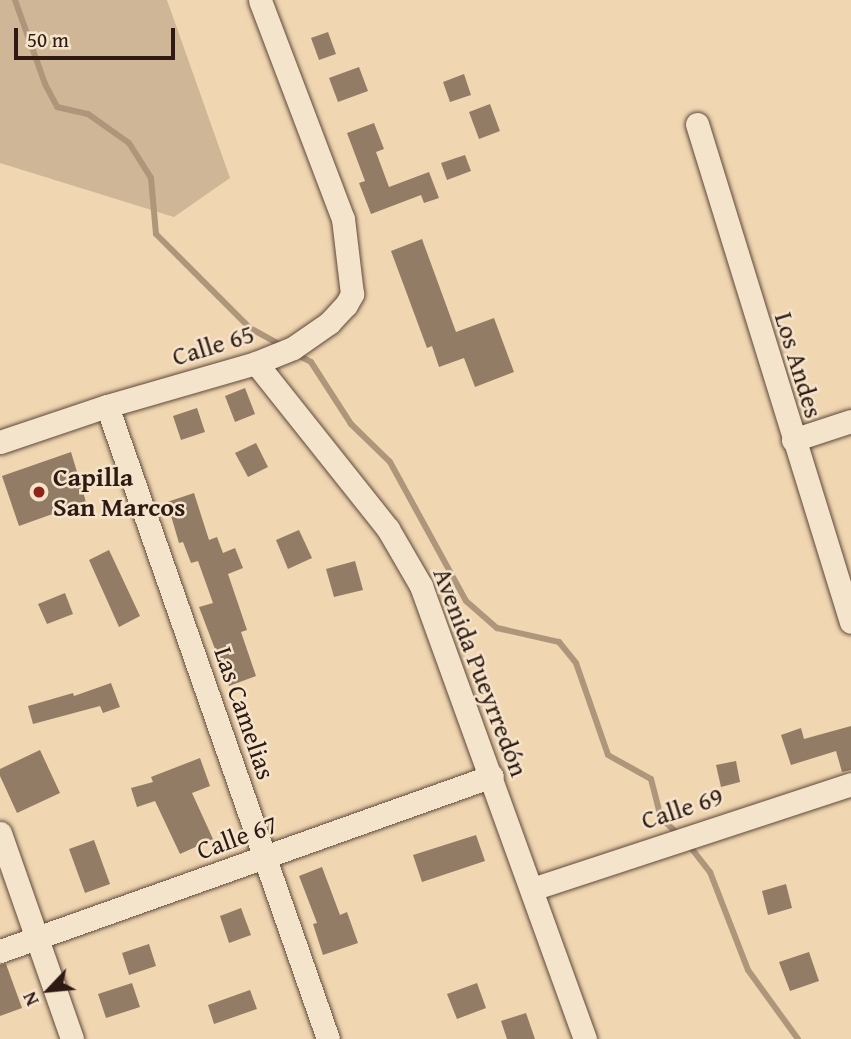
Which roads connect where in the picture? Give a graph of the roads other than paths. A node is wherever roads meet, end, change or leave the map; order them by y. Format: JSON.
{"nodes":[{"id":1,"x":260,"y":0,"type":"edge"},
{"id":2,"x":697,"y":124,"type":"dead end"},
{"id":3,"x":256,"y":363,"type":"junction"},
{"id":4,"x":107,"y":405,"type":"junction"},
{"id":5,"x":851,"y":421,"type":"edge"},
{"id":6,"x":793,"y":440,"type":"junction"},
{"id":7,"x":0,"y":442,"type":"edge"},
{"id":8,"x":851,"y":622,"type":"edge"},
{"id":9,"x":492,"y":776,"type":"junction"},
{"id":10,"x":851,"y":784,"type":"edge"},
{"id":11,"x":0,"y":833,"type":"edge"},
{"id":12,"x":266,"y":857,"type":"junction"},
{"id":13,"x":531,"y":889,"type":"junction"},
{"id":14,"x":37,"y":938,"type":"junction"},
{"id":15,"x":0,"y":951,"type":"edge"},
{"id":16,"x":72,"y":1039,"type":"edge"},
{"id":17,"x":328,"y":1039,"type":"edge"},
{"id":18,"x":585,"y":1039,"type":"edge"}],
"edges":[{"from":1,"to":3,"type":"street","name":"Calle 65"},
{"from":2,"to":6,"type":"street","name":"Los Andes"},
{"from":3,"to":4,"type":"street","name":"Calle 65"},
{"from":3,"to":9,"type":"street","name":"Avenida Pueyrredón"},
{"from":4,"to":7,"type":"street","name":"Calle 65"},
{"from":4,"to":12,"type":"street","name":"Las Camelias"},
{"from":5,"to":6,"type":"street"},
{"from":6,"to":8,"type":"street","name":"Los Andes"},
{"from":9,"to":12,"type":"street","name":"Calle 67"},
{"from":9,"to":13,"type":"street","name":"Avenida Pueyrredón"},
{"from":10,"to":13,"type":"street","name":"Calle 69"},
{"from":11,"to":14,"type":"street"},
{"from":12,"to":14,"type":"street","name":"Calle 67"},
{"from":12,"to":17,"type":"street","name":"Las Camelias"},
{"from":13,"to":18,"type":"street","name":"Avenida Pueyrredón"},
{"from":14,"to":15,"type":"street","name":"Calle 67"},
{"from":14,"to":16,"type":"street"}]}
